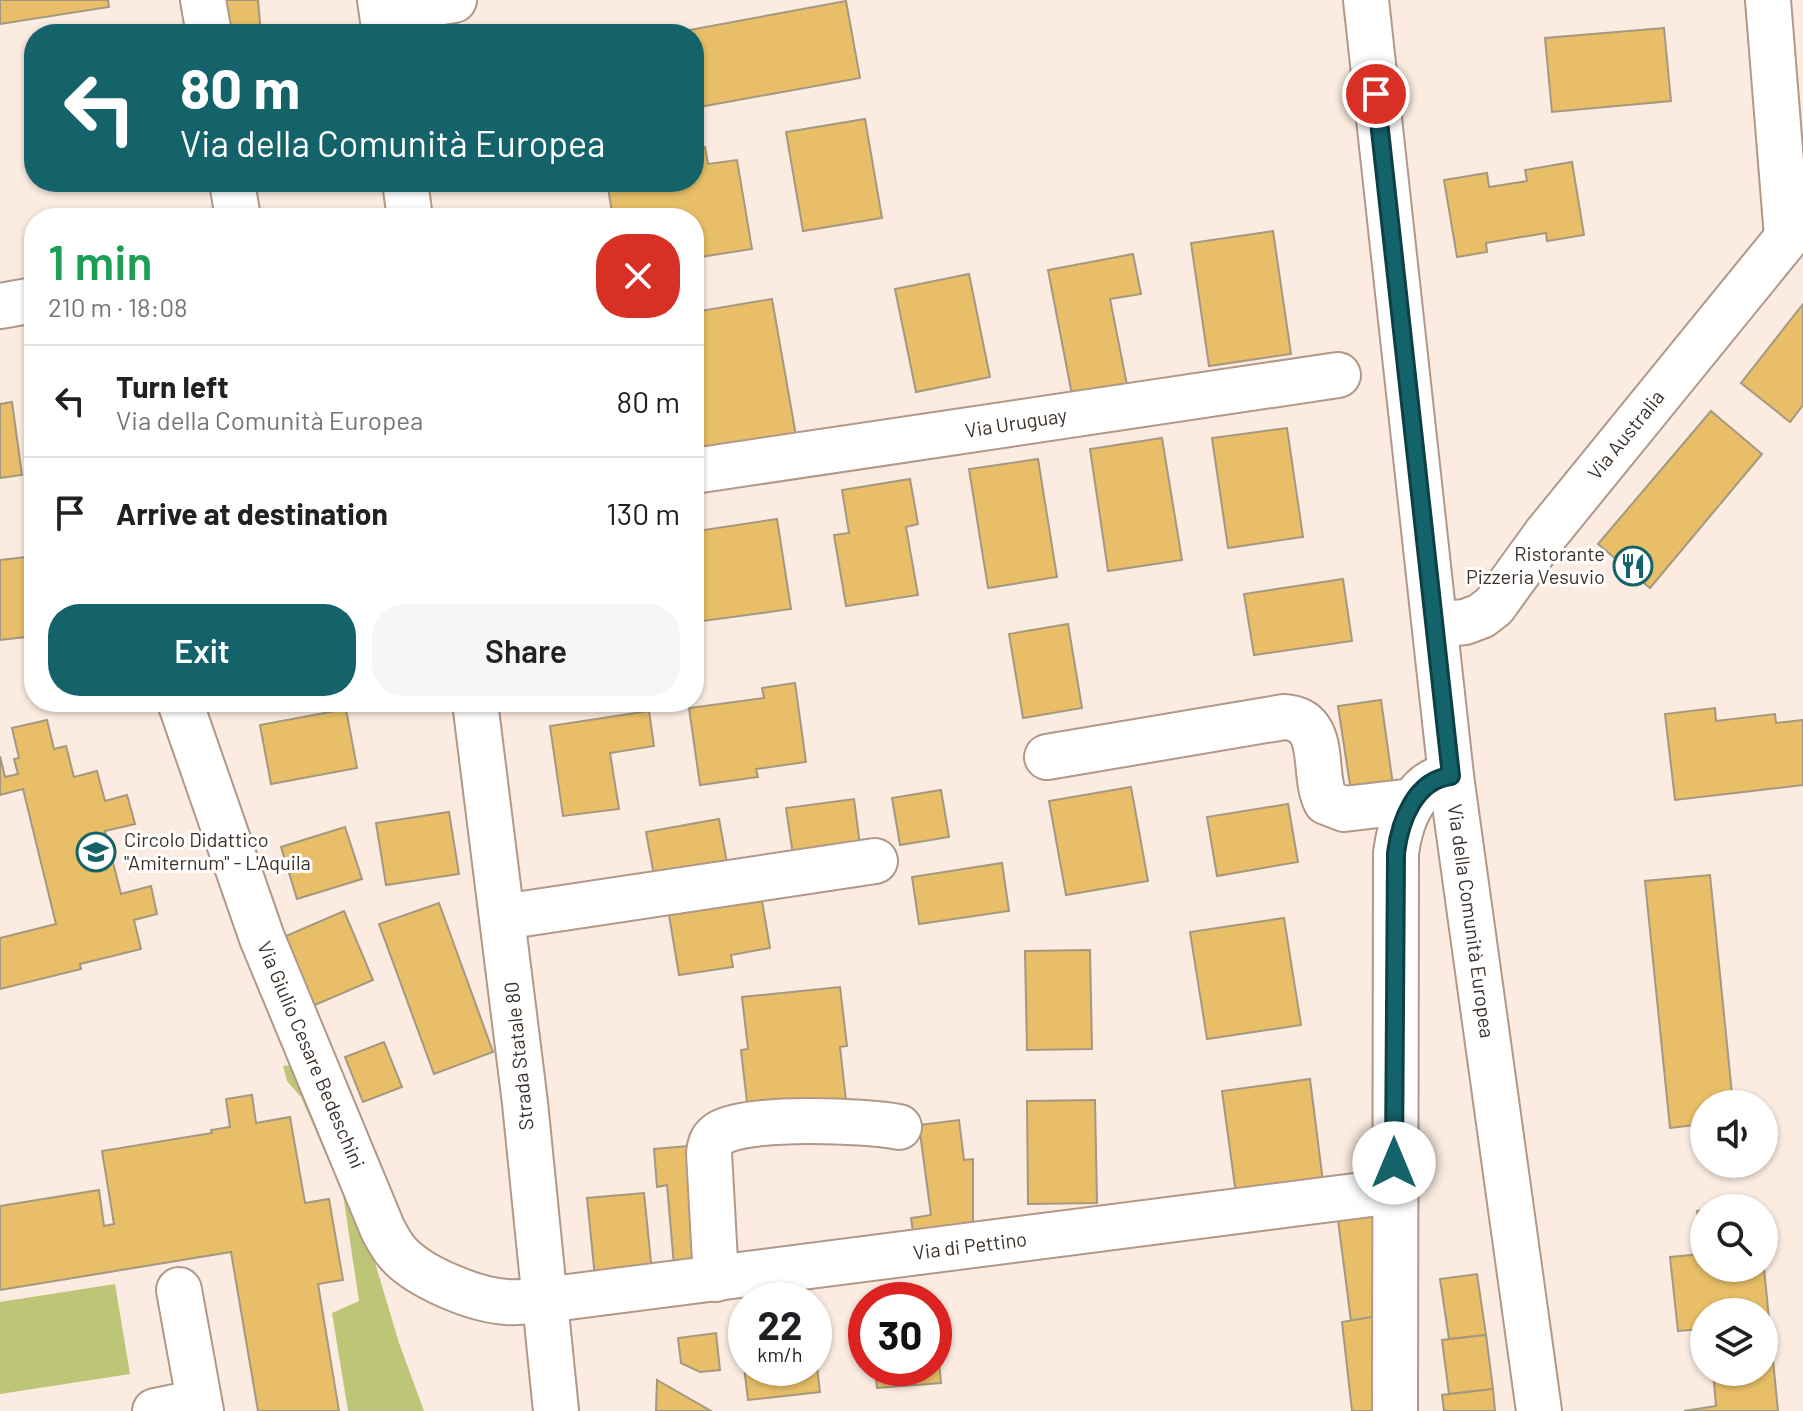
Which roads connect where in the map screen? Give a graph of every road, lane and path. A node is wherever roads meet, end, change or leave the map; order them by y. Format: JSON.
{"nodes":[{"id":1,"x":203,"y":0,"type":"edge"},
{"id":2,"x":454,"y":0,"type":"edge"},
{"id":3,"x":1366,"y":0,"type":"edge"},
{"id":4,"x":1768,"y":0,"type":"edge"},
{"id":5,"x":382,"y":15,"type":"edge"},
{"id":6,"x":207,"y":24,"type":"edge"},
{"id":7,"x":1795,"y":227,"type":"edge"},
{"id":8,"x":24,"y":302,"type":"edge"},
{"id":9,"x":0,"y":306,"type":"edge"},
{"id":10,"x":1338,"y":375,"type":"dead end"},
{"id":11,"x":704,"y":470,"type":"edge"},
{"id":12,"x":1435,"y":625,"type":"junction"},
{"id":13,"x":183,"y":712,"type":"edge"},
{"id":14,"x":476,"y":712,"type":"edge"},
{"id":15,"x":1047,"y":757,"type":"dead end"},
{"id":16,"x":1451,"y":776,"type":"junction"},
{"id":17,"x":1413,"y":801,"type":"junction"},
{"id":18,"x":875,"y":861,"type":"dead end"},
{"id":19,"x":503,"y":917,"type":"junction"},
{"id":20,"x":899,"y":1127,"type":"dead end"},
{"id":21,"x":1394,"y":1191,"type":"junction"},
{"id":22,"x":716,"y":1279,"type":"junction"},
{"id":23,"x":179,"y":1290,"type":"dead end"},
{"id":24,"x":545,"y":1300,"type":"junction"},
{"id":25,"x":200,"y":1406,"type":"edge"},
{"id":26,"x":155,"y":1411,"type":"edge"},
{"id":27,"x":556,"y":1411,"type":"edge"},
{"id":28,"x":1395,"y":1411,"type":"edge"},
{"id":29,"x":1539,"y":1411,"type":"edge"}],
"edges":[{"from":1,"to":6,"type":"street"},
{"from":2,"to":5,"type":"street"},
{"from":3,"to":12,"type":"street","name":"Via della Comunità Europea"},
{"from":4,"to":7,"type":"street"},
{"from":7,"to":12,"type":"street","name":"Via Australia"},
{"from":8,"to":9,"type":"street"},
{"from":10,"to":11,"type":"street","name":"Via Uruguay"},
{"from":12,"to":16,"type":"street","name":"Via della Comunità Europea"},
{"from":13,"to":24,"type":"street","name":"Via Giulio Cesare Bedeschini"},
{"from":14,"to":19,"type":"street","name":"Strada Statale 80"},
{"from":15,"to":17,"type":"street"},
{"from":16,"to":17,"type":"street"},
{"from":16,"to":29,"type":"street","name":"Via della Comunità Europea"},
{"from":17,"to":21,"type":"street"},
{"from":18,"to":19,"type":"street"},
{"from":19,"to":24,"type":"street","name":"Strada Statale 80"},
{"from":20,"to":22,"type":"street"},
{"from":21,"to":22,"type":"street","name":"Via di Pettino"},
{"from":21,"to":28,"type":"street"},
{"from":22,"to":24,"type":"street","name":"Via di Pettino"},
{"from":23,"to":25,"type":"street"},
{"from":24,"to":27,"type":"street","name":"Strada Statale 80"},
{"from":25,"to":26,"type":"street"}]}
